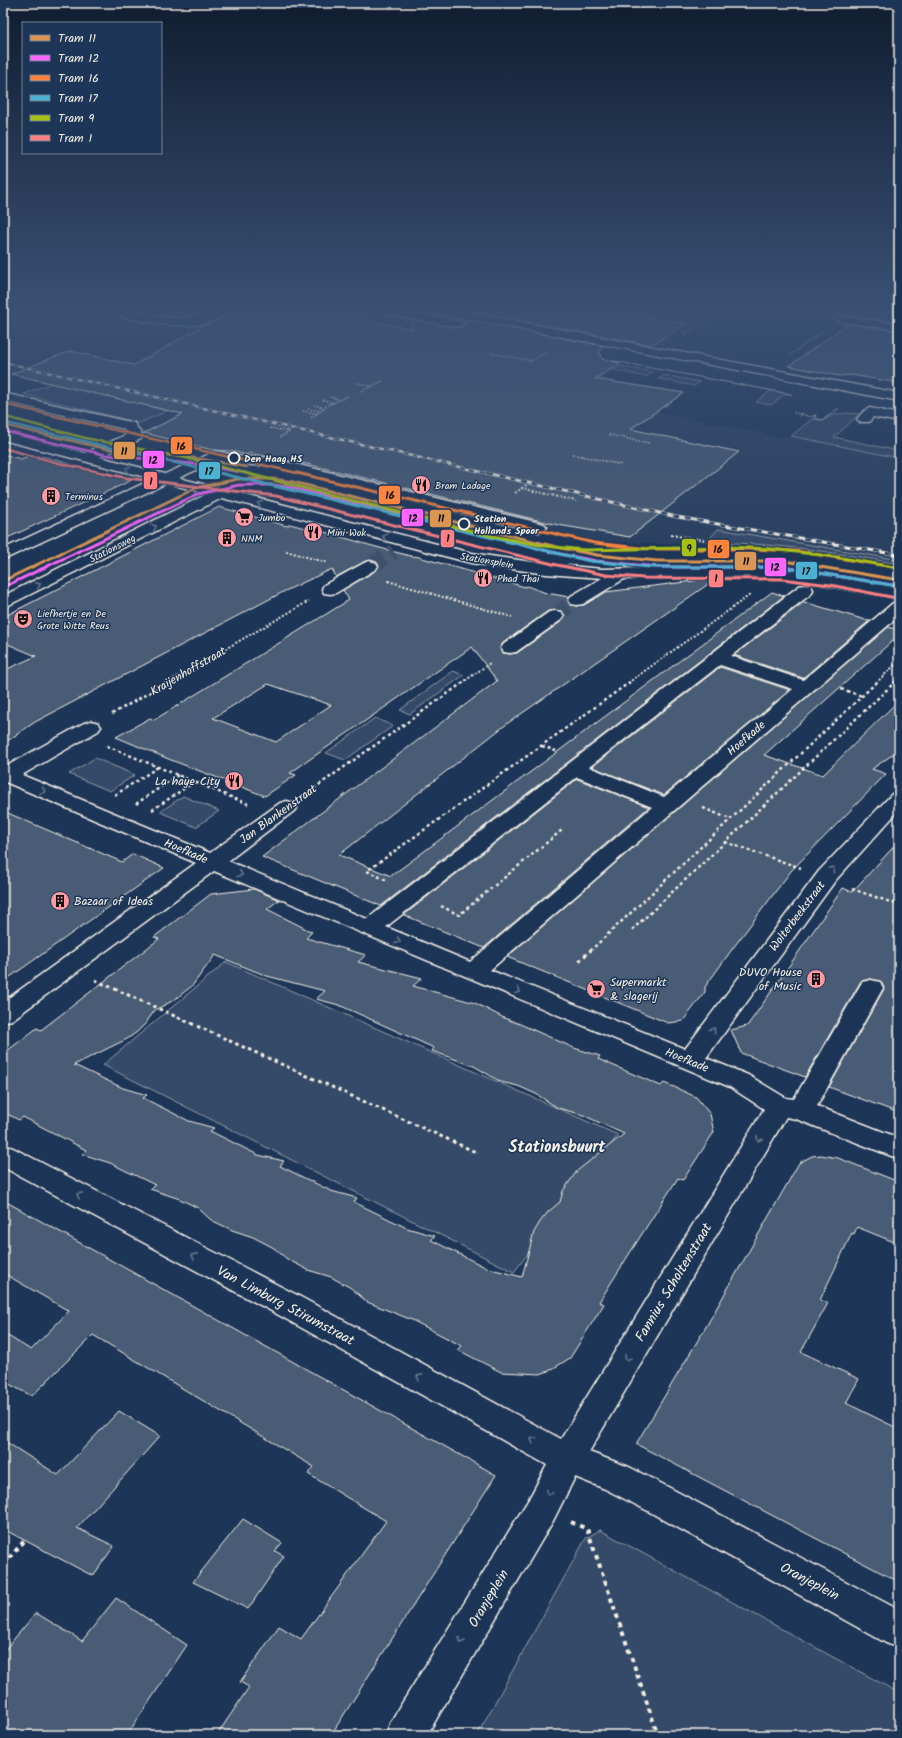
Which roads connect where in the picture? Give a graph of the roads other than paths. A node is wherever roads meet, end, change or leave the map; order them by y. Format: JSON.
{"nodes":[{"id":1,"x":815,"y":392,"type":"edge"},
{"id":2,"x":873,"y":392,"type":"edge"},
{"id":3,"x":3,"y":397,"type":"edge"},
{"id":4,"x":899,"y":397,"type":"edge"},
{"id":5,"x":899,"y":408,"type":"edge"},
{"id":6,"x":899,"y":418,"type":"edge"},
{"id":7,"x":864,"y":419,"type":"dead end"},
{"id":8,"x":5,"y":440,"type":"edge"},
{"id":9,"x":86,"y":458,"type":"junction"},
{"id":10,"x":165,"y":479,"type":"junction"},
{"id":11,"x":220,"y":493,"type":"junction"},
{"id":12,"x":539,"y":527,"type":"dead end"},
{"id":13,"x":410,"y":543,"type":"junction"},
{"id":14,"x":394,"y":552,"type":"tunnel mouth"},
{"id":15,"x":3,"y":555,"type":"edge"},
{"id":16,"x":365,"y":569,"type":"tunnel mouth"},
{"id":17,"x":621,"y":574,"type":"junction"},
{"id":18,"x":330,"y":589,"type":"road end"},
{"id":19,"x":805,"y":590,"type":"dead end"},
{"id":20,"x":899,"y":594,"type":"edge"},
{"id":21,"x":577,"y":600,"type":"tunnel mouth"},
{"id":22,"x":3,"y":603,"type":"edge"},
{"id":23,"x":899,"y":607,"type":"edge"},
{"id":24,"x":548,"y":621,"type":"tunnel mouth"},
{"id":25,"x":510,"y":648,"type":"road end"},
{"id":26,"x":718,"y":658,"type":"junction"},
{"id":27,"x":806,"y":687,"type":"junction"},
{"id":28,"x":84,"y":731,"type":"road end"},
{"id":29,"x":575,"y":769,"type":"junction"},
{"id":30,"x":5,"y":775,"type":"edge"},
{"id":31,"x":899,"y":798,"type":"edge"},
{"id":32,"x":667,"y":806,"type":"junction"},
{"id":33,"x":282,"y":812,"type":"road end"},
{"id":34,"x":211,"y":862,"type":"junction"},
{"id":35,"x":369,"y":928,"type":"junction"},
{"id":36,"x":473,"y":972,"type":"junction"},
{"id":37,"x":871,"y":988,"type":"dead end"},
{"id":38,"x":3,"y":1014,"type":"edge"},
{"id":39,"x":690,"y":1061,"type":"junction"},
{"id":40,"x":790,"y":1108,"type":"junction"},
{"id":41,"x":899,"y":1149,"type":"edge"},
{"id":42,"x":3,"y":1155,"type":"edge"},
{"id":43,"x":567,"y":1459,"type":"junction"},
{"id":44,"x":658,"y":1499,"type":"joint"},
{"id":45,"x":899,"y":1630,"type":"edge"},
{"id":46,"x":405,"y":1735,"type":"edge"}],
"edges":[{"from":1,"to":5,"type":"street","bridge":true},
{"from":2,"to":4,"type":"street"},
{"from":3,"to":9,"type":"street"},
{"from":6,"to":7,"type":"street"},
{"from":8,"to":9,"type":"street","name":"Stationsplein"},
{"from":10,"to":9,"type":"street","name":"Stationsplein","one_way":true},
{"from":10,"to":11,"type":"street","name":"Stationsplein"},
{"from":10,"to":12,"type":"street"},
{"from":10,"to":15,"type":"street"},
{"from":13,"to":11,"type":"street","name":"Stationsplein","one_way":true},
{"from":22,"to":11,"type":"street","name":"Stationsweg","one_way":true},
{"from":13,"to":14,"type":"street"},
{"from":13,"to":17,"type":"street","name":"Stationsplein"},
{"from":16,"to":18,"type":"street"},
{"from":17,"to":20,"type":"street","name":"Stationsplein"},
{"from":17,"to":21,"type":"street"},
{"from":19,"to":26,"type":"street"},
{"from":23,"to":27,"type":"street","name":"Hoefkade"},
{"from":24,"to":25,"type":"street"},
{"from":26,"to":27,"type":"street"},
{"from":26,"to":29,"type":"street"},
{"from":27,"to":32,"type":"street","name":"Hoefkade"},
{"from":28,"to":30,"type":"street"},
{"from":29,"to":32,"type":"street"},
{"from":29,"to":35,"type":"street"},
{"from":30,"to":34,"type":"street","name":"Hoefkade","one_way":true},
{"from":39,"to":31,"type":"street","name":"Wolterbeekstraat","one_way":true},
{"from":32,"to":36,"type":"street","name":"Hoefkade"},
{"from":33,"to":34,"type":"street","name":"Jan Blankenstraat"},
{"from":34,"to":35,"type":"street","name":"Hoefkade","one_way":true},
{"from":34,"to":38,"type":"street","name":"Jan Blankenstraat"},
{"from":35,"to":36,"type":"street","name":"Hoefkade","one_way":true},
{"from":36,"to":39,"type":"street","name":"Hoefkade","one_way":true},
{"from":37,"to":40,"type":"street","name":"Fannius Scholtenstraat"},
{"from":39,"to":40,"type":"street","name":"Hoefkade"},
{"from":40,"to":41,"type":"street","name":"Hoefkade"},
{"from":40,"to":43,"type":"street","name":"Fannius Scholtenstraat","one_way":true},
{"from":43,"to":42,"type":"street","name":"Van Limburg Stirumstraat","one_way":true},
{"from":43,"to":44,"type":"street","name":"Van Limburg Stirumstraat"},
{"from":43,"to":46,"type":"street","name":"Oranjeplein","one_way":true},
{"from":44,"to":45,"type":"street","name":"Oranjeplein"}]}
